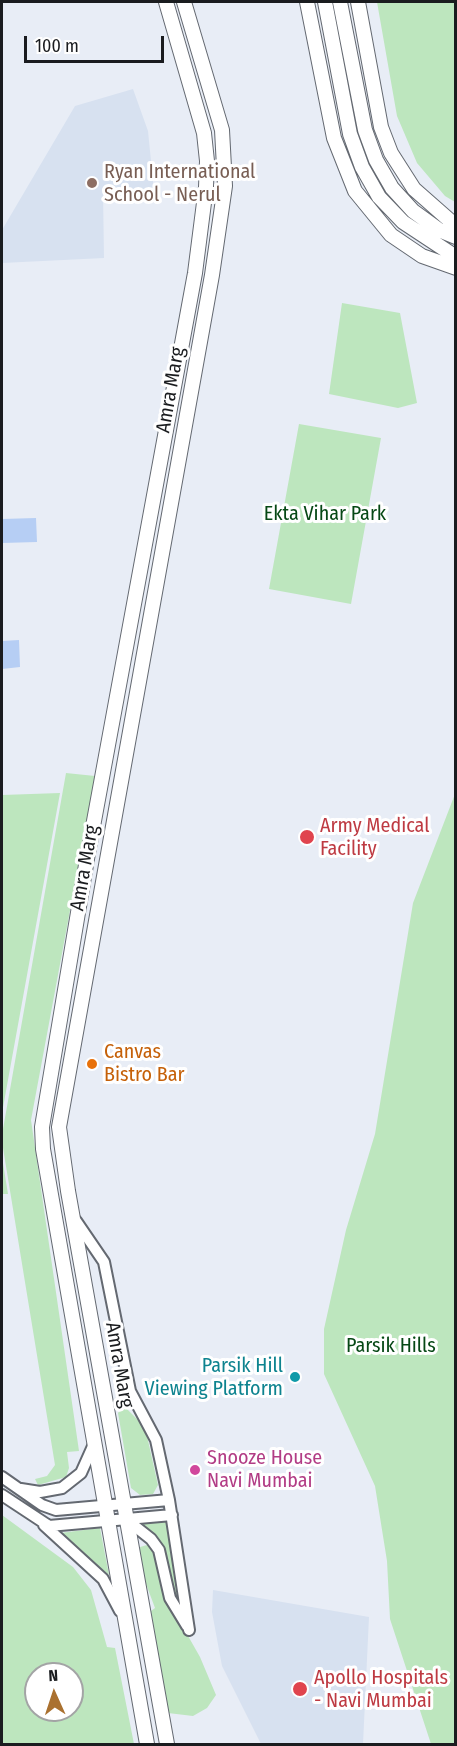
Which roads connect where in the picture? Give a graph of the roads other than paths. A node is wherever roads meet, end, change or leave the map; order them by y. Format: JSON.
{"nodes":[{"id":1,"x":166,"y":2,"type":"edge"},
{"id":2,"x":184,"y":2,"type":"edge"},
{"id":3,"x":308,"y":2,"type":"edge"},
{"id":4,"x":325,"y":2,"type":"edge"},
{"id":5,"x":340,"y":2,"type":"edge"},
{"id":6,"x":358,"y":2,"type":"edge"},
{"id":7,"x":456,"y":226,"type":"edge"},
{"id":8,"x":456,"y":237,"type":"edge"},
{"id":9,"x":456,"y":257,"type":"edge"},
{"id":10,"x":456,"y":268,"type":"edge"},
{"id":11,"x":72,"y":1213,"type":"junction"},
{"id":12,"x":94,"y":1443,"type":"junction"},
{"id":13,"x":2,"y":1477,"type":"edge"},
{"id":14,"x":18,"y":1489,"type":"junction"},
{"id":15,"x":2,"y":1495,"type":"edge"},
{"id":16,"x":169,"y":1500,"type":"junction"},
{"id":17,"x":125,"y":1504,"type":"junction"},
{"id":18,"x":106,"y":1506,"type":"junction"},
{"id":19,"x":172,"y":1515,"type":"junction"},
{"id":20,"x":128,"y":1520,"type":"junction"},
{"id":21,"x":109,"y":1521,"type":"junction"},
{"id":22,"x":42,"y":1523,"type":"junction"},
{"id":23,"x":126,"y":1625,"type":"junction"},
{"id":24,"x":147,"y":1744,"type":"edge"},
{"id":25,"x":167,"y":1744,"type":"edge"}],
"edges":[{"from":1,"to":12,"type":"highway","name":"Amra Marg"},
{"from":2,"to":11,"type":"highway","name":"Amra Marg"},
{"from":3,"to":10,"type":"highway"},
{"from":4,"to":9,"type":"highway"},
{"from":5,"to":8,"type":"highway"},
{"from":6,"to":7,"type":"highway"},
{"from":11,"to":16,"type":"street"},
{"from":11,"to":17,"type":"highway","name":"Amra Marg"},
{"from":12,"to":14,"type":"street"},
{"from":12,"to":18,"type":"highway","name":"Amra Marg"},
{"from":13,"to":14,"type":"street"},
{"from":14,"to":18,"type":"street"},
{"from":15,"to":22,"type":"street"},
{"from":16,"to":17,"type":"street"},
{"from":16,"to":19,"type":"street"},
{"from":17,"to":18,"type":"street"},
{"from":17,"to":20,"type":"highway","name":"Amra Marg"},
{"from":18,"to":21,"type":"highway","name":"Amra Marg"},
{"from":19,"to":20,"type":"street"},
{"from":19,"to":20,"type":"street"},
{"from":20,"to":21,"type":"street"},
{"from":20,"to":25,"type":"highway","name":"Amra Marg"},
{"from":21,"to":22,"type":"street"},
{"from":21,"to":23,"type":"highway","name":"Amra Marg"},
{"from":22,"to":23,"type":"street"},
{"from":23,"to":24,"type":"highway","name":"Amra Marg"}]}
